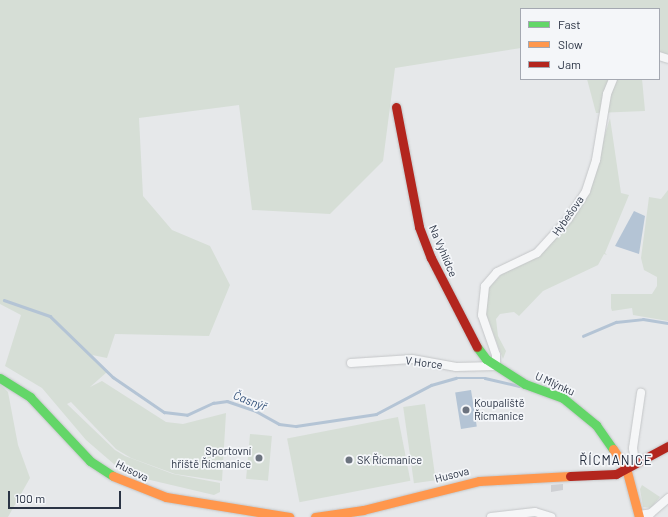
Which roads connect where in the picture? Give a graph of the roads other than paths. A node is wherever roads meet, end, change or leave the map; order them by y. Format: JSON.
{"nodes":[{"id":1,"x":613,"y":80,"type":"edge"},
{"id":2,"x":396,"y":107,"type":"dead end"},
{"id":3,"x":351,"y":363,"type":"dead end"},
{"id":4,"x":496,"y":366,"type":"junction"},
{"id":5,"x":0,"y":378,"type":"edge"},
{"id":6,"x":641,"y":393,"type":"dead end"},
{"id":7,"x":664,"y":448,"type":"edge"},
{"id":8,"x":631,"y":466,"type":"junction"},
{"id":9,"x":668,"y":498,"type":"edge"},
{"id":10,"x":639,"y":516,"type":"edge"},
{"id":11,"x":289,"y":517,"type":"edge"},
{"id":12,"x":315,"y":517,"type":"edge"},
{"id":13,"x":491,"y":517,"type":"edge"},
{"id":14,"x":551,"y":517,"type":"edge"}],
"edges":[{"from":1,"to":4,"type":"street","name":"Hybešova"},
{"from":2,"to":4,"type":"main road","name":"Na Vyhlídce"},
{"from":3,"to":4,"type":"street","name":"V Horce"},
{"from":4,"to":8,"type":"main road","name":"U Mlýnku"},
{"from":5,"to":11,"type":"main road","name":"Husova"},
{"from":6,"to":8,"type":"street"},
{"from":7,"to":8,"type":"main road","name":"Husova"},
{"from":8,"to":10,"type":"main road","name":"U Mlýnku"},
{"from":8,"to":12,"type":"main road","name":"Husova"},
{"from":9,"to":10,"type":"street"},
{"from":13,"to":14,"type":"street"}]}
